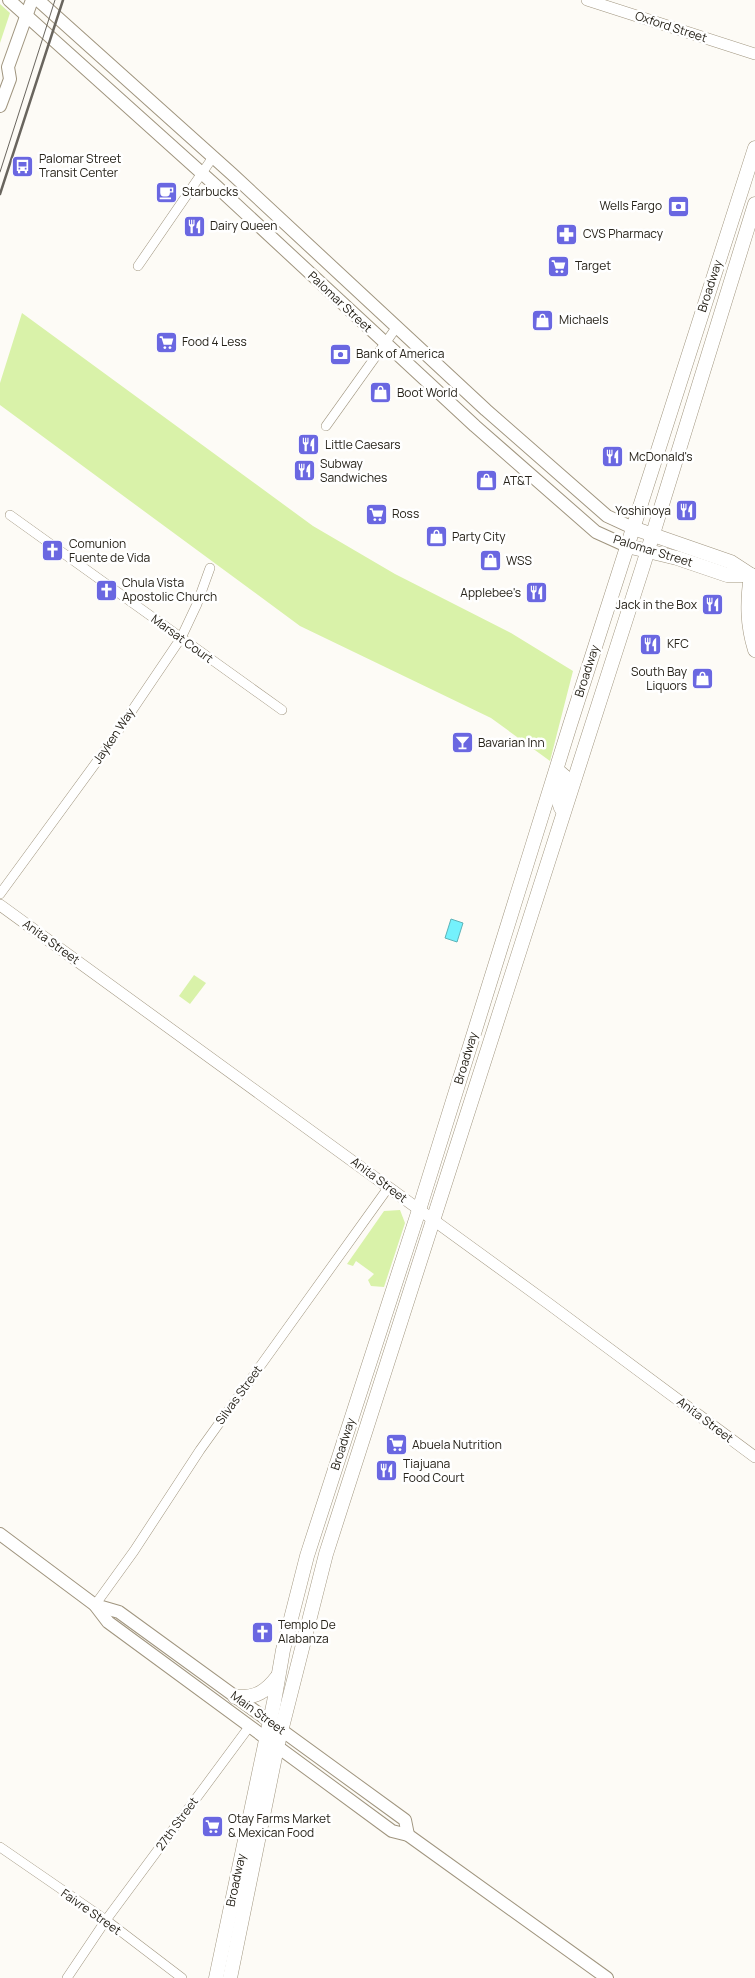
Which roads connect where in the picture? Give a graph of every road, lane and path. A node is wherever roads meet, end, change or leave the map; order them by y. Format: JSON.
{"nodes":[{"id":1,"x":9,"y":0,"type":"edge"},
{"id":2,"x":27,"y":0,"type":"edge"},
{"id":3,"x":32,"y":0,"type":"edge"},
{"id":4,"x":38,"y":0,"type":"edge"},
{"id":5,"x":587,"y":0,"type":"edge"},
{"id":6,"x":26,"y":15,"type":"junction"},
{"id":7,"x":755,"y":54,"type":"edge"},
{"id":8,"x":4,"y":71,"type":"edge"},
{"id":9,"x":0,"y":106,"type":"edge"},
{"id":10,"x":755,"y":148,"type":"edge"},
{"id":11,"x":213,"y":157,"type":"junction"},
{"id":12,"x":202,"y":174,"type":"junction"},
{"id":13,"x":755,"y":204,"type":"edge"},
{"id":14,"x":138,"y":266,"type":"dead end"},
{"id":15,"x":703,"y":309,"type":"junction"},
{"id":16,"x":720,"y":313,"type":"junction"},
{"id":17,"x":396,"y":328,"type":"junction"},
{"id":18,"x":385,"y":344,"type":"junction"},
{"id":19,"x":326,"y":426,"type":"dead end"},
{"id":20,"x":10,"y":514,"type":"dead end"},
{"id":21,"x":633,"y":528,"type":"junction"},
{"id":22,"x":652,"y":535,"type":"junction"},
{"id":23,"x":628,"y":546,"type":"junction"},
{"id":24,"x":647,"y":552,"type":"junction"},
{"id":25,"x":210,"y":568,"type":"dead end"},
{"id":26,"x":753,"y":576,"type":"edge"},
{"id":27,"x":181,"y":638,"type":"junction"},
{"id":28,"x":755,"y":650,"type":"edge"},
{"id":29,"x":282,"y":710,"type":"dead end"},
{"id":30,"x":570,"y":725,"type":"junction"},
{"id":31,"x":577,"y":769,"type":"junction"},
{"id":32,"x":556,"y":770,"type":"junction"},
{"id":33,"x":563,"y":813,"type":"junction"},
{"id":34,"x":0,"y":894,"type":"edge"},
{"id":35,"x":0,"y":906,"type":"edge"},
{"id":36,"x":498,"y":954,"type":"junction"},
{"id":37,"x":516,"y":960,"type":"junction"},
{"id":38,"x":388,"y":1188,"type":"junction"},
{"id":39,"x":419,"y":1210,"type":"junction"},
{"id":40,"x":432,"y":1219,"type":"junction"},
{"id":41,"x":351,"y":1420,"type":"junction"},
{"id":42,"x":366,"y":1428,"type":"junction"},
{"id":43,"x":755,"y":1457,"type":"edge"},
{"id":44,"x":0,"y":1534,"type":"edge"},
{"id":45,"x":95,"y":1604,"type":"junction"},
{"id":46,"x":279,"y":1675,"type":"junction"},
{"id":47,"x":235,"y":1697,"type":"junction"},
{"id":48,"x":276,"y":1726,"type":"junction"},
{"id":49,"x":248,"y":1727,"type":"junction"},
{"id":50,"x":271,"y":1743,"type":"junction"},
{"id":51,"x":408,"y":1835,"type":"junction"},
{"id":52,"x":0,"y":1847,"type":"edge"},
{"id":53,"x":106,"y":1920,"type":"junction"},
{"id":54,"x":67,"y":1978,"type":"edge"},
{"id":55,"x":182,"y":1978,"type":"edge"},
{"id":56,"x":216,"y":1978,"type":"edge"},
{"id":57,"x":230,"y":1978,"type":"edge"},
{"id":58,"x":607,"y":1978,"type":"edge"}],
"edges":[{"from":1,"to":6,"type":"main road","name":"Palomar Street"},
{"from":2,"to":6,"type":"main road"},
{"from":3,"to":6,"type":"main road"},
{"from":4,"to":11,"type":"main road","name":"Palomar Street"},
{"from":5,"to":7,"type":"street","name":"Oxford Street"},
{"from":6,"to":8,"type":"main road"},
{"from":6,"to":12,"type":"main road","name":"Palomar Street"},
{"from":8,"to":9,"type":"main road"},
{"from":10,"to":15,"type":"main road","name":"Broadway"},
{"from":11,"to":12,"type":"street"},
{"from":11,"to":17,"type":"main road","name":"Palomar Street"},
{"from":12,"to":14,"type":"street"},
{"from":12,"to":18,"type":"main road","name":"Palomar Street"},
{"from":13,"to":16,"type":"main road","name":"Broadway"},
{"from":15,"to":16,"type":"main road"},
{"from":15,"to":21,"type":"main road","name":"Broadway"},
{"from":16,"to":22,"type":"main road","name":"Broadway"},
{"from":17,"to":18,"type":"street"},
{"from":17,"to":21,"type":"main road","name":"Palomar Street"},
{"from":18,"to":19,"type":"street"},
{"from":18,"to":23,"type":"main road","name":"Palomar Street"},
{"from":20,"to":27,"type":"street","name":"Marsat Court"},
{"from":21,"to":22,"type":"main road","name":"Palomar Street"},
{"from":21,"to":23,"type":"main road","name":"Broadway"},
{"from":22,"to":24,"type":"main road","name":"Broadway"},
{"from":22,"to":26,"type":"main road","name":"Palomar Street"},
{"from":23,"to":24,"type":"main road","name":"Palomar Street"},
{"from":23,"to":30,"type":"main road","name":"Broadway"},
{"from":24,"to":26,"type":"main road","name":"Palomar Street"},
{"from":24,"to":31,"type":"main road","name":"Broadway"},
{"from":25,"to":27,"type":"street","name":"Jayken Way"},
{"from":26,"to":28,"type":"main road"},
{"from":27,"to":29,"type":"street","name":"Marsat Court"},
{"from":27,"to":34,"type":"street","name":"Jayken Way"},
{"from":30,"to":31,"type":"main road"},
{"from":30,"to":32,"type":"main road","name":"Broadway"},
{"from":31,"to":33,"type":"main road","name":"Broadway"},
{"from":32,"to":33,"type":"main road"},
{"from":32,"to":36,"type":"main road","name":"Broadway"},
{"from":33,"to":37,"type":"main road","name":"Broadway"},
{"from":35,"to":38,"type":"street","name":"Anita Street"},
{"from":36,"to":37,"type":"main road"},
{"from":36,"to":39,"type":"main road","name":"Broadway"},
{"from":37,"to":40,"type":"main road","name":"Broadway"},
{"from":38,"to":39,"type":"street","name":"Anita Street"},
{"from":38,"to":45,"type":"street","name":"Silvas Street"},
{"from":39,"to":40,"type":"street","name":"Anita Street"},
{"from":39,"to":41,"type":"main road","name":"Broadway"},
{"from":40,"to":42,"type":"main road","name":"Broadway"},
{"from":40,"to":43,"type":"street","name":"Anita Street"},
{"from":41,"to":42,"type":"main road"},
{"from":41,"to":46,"type":"main road","name":"Broadway"},
{"from":42,"to":48,"type":"main road","name":"Broadway"},
{"from":44,"to":45,"type":"main road","name":"Main Street"},
{"from":45,"to":47,"type":"main road","name":"Main Street"},
{"from":45,"to":49,"type":"main road","name":"Main Street"},
{"from":46,"to":47,"type":"main road"},
{"from":46,"to":48,"type":"main road","name":"Broadway"},
{"from":47,"to":48,"type":"main road","name":"Main Street"},
{"from":48,"to":50,"type":"main road","name":"Broadway"},
{"from":48,"to":51,"type":"main road","name":"Main Street"},
{"from":49,"to":50,"type":"main road","name":"Main Street"},
{"from":49,"to":53,"type":"street","name":"27th Street"},
{"from":50,"to":51,"type":"main road","name":"Main Street"},
{"from":50,"to":56,"type":"main road","name":"Broadway"},
{"from":50,"to":57,"type":"main road","name":"Broadway"},
{"from":51,"to":58,"type":"main road","name":"Main Street"},
{"from":52,"to":53,"type":"street","name":"Faivre Street"},
{"from":53,"to":54,"type":"street","name":"27th Street"},
{"from":53,"to":55,"type":"street","name":"Faivre Street"}]}
